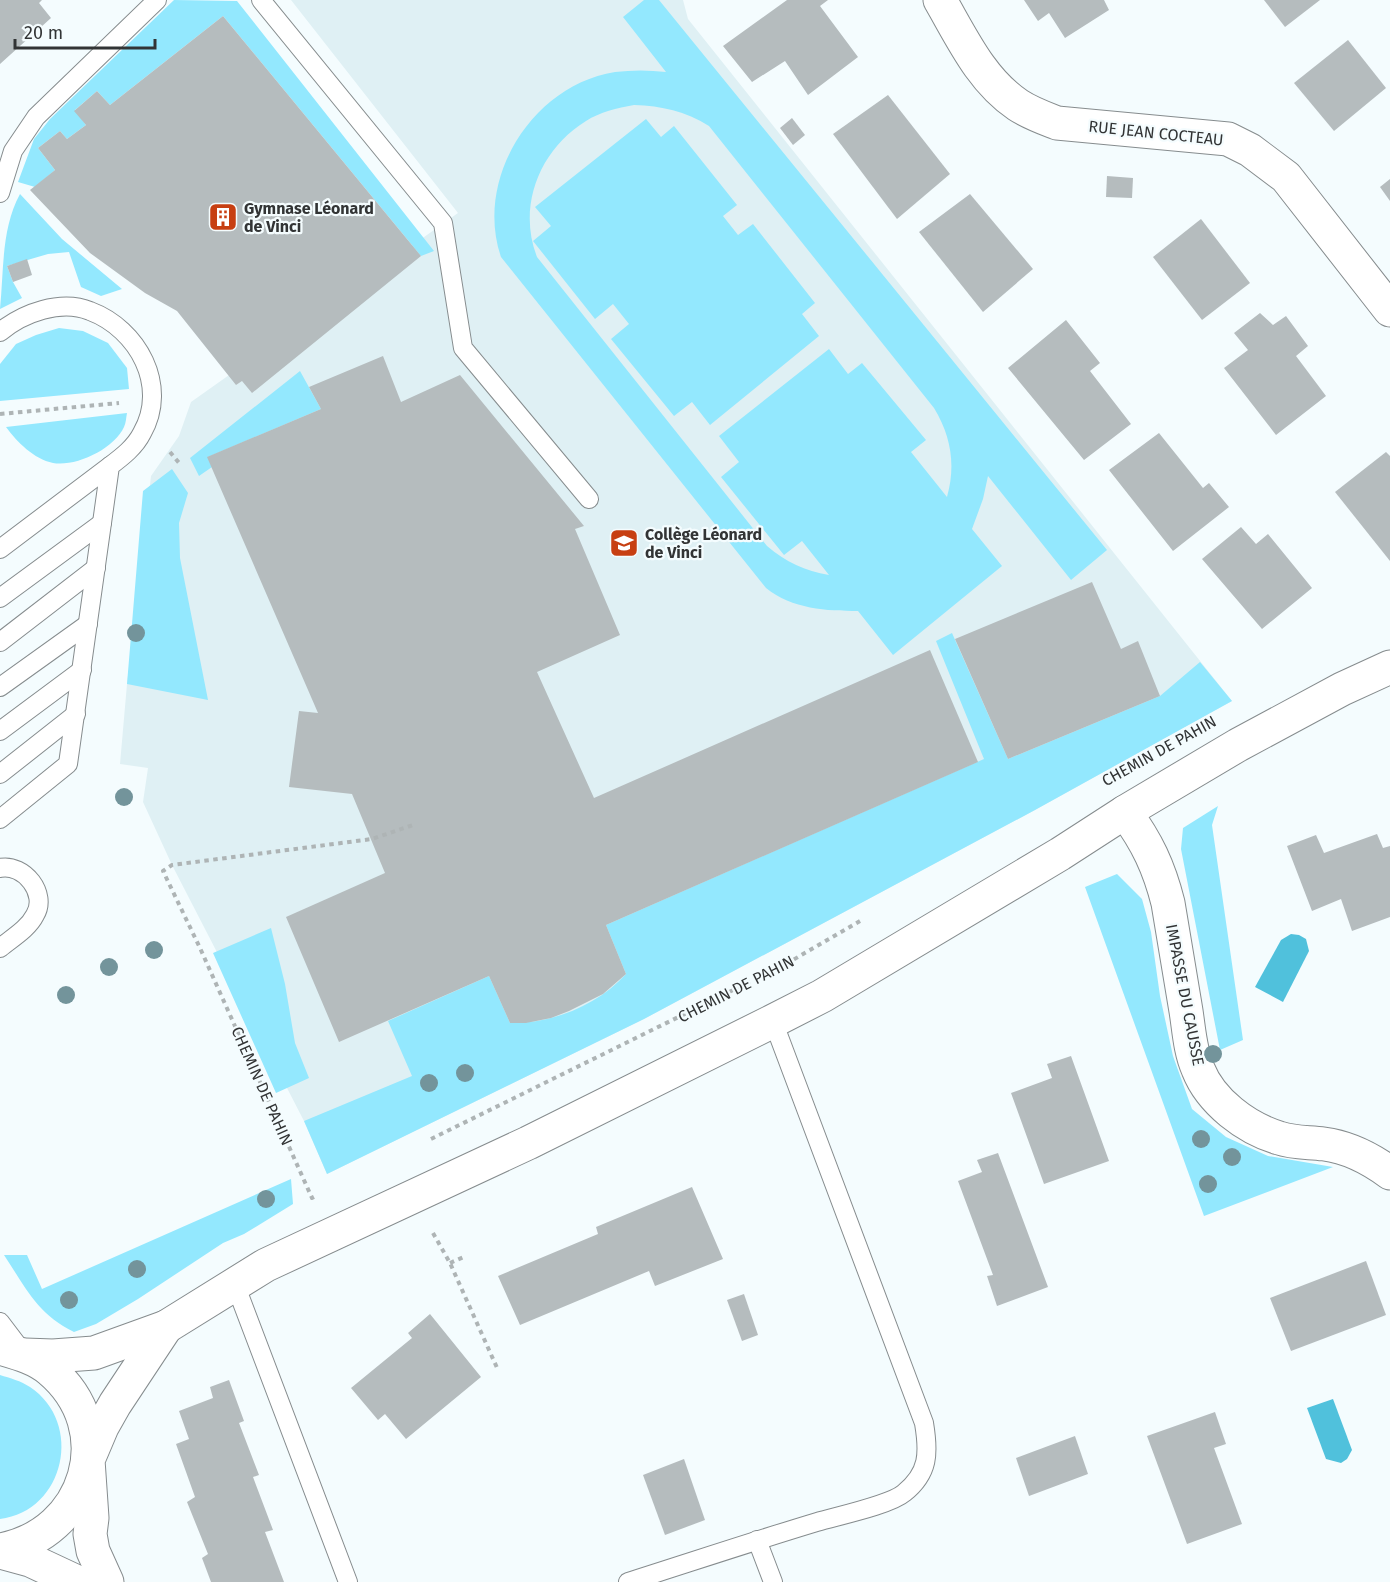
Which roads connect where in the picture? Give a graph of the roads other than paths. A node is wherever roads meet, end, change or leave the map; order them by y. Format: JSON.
{"nodes":[{"id":1,"x":157,"y":0,"type":"edge"},
{"id":2,"x":261,"y":0,"type":"edge"},
{"id":3,"x":940,"y":0,"type":"edge"},
{"id":4,"x":0,"y":193,"type":"edge"},
{"id":5,"x":1390,"y":310,"type":"edge"},
{"id":6,"x":0,"y":332,"type":"edge"},
{"id":7,"x":110,"y":466,"type":"junction"},
{"id":8,"x":589,"y":499,"type":"dead end"},
{"id":9,"x":102,"y":523,"type":"junction"},
{"id":10,"x":0,"y":549,"type":"edge"},
{"id":11,"x":96,"y":568,"type":"junction"},
{"id":12,"x":0,"y":598,"type":"edge"},
{"id":13,"x":88,"y":624,"type":"junction"},
{"id":14,"x":0,"y":642,"type":"edge"},
{"id":15,"x":1390,"y":667,"type":"edge"},
{"id":16,"x":82,"y":670,"type":"junction"},
{"id":17,"x":0,"y":687,"type":"edge"},
{"id":18,"x":76,"y":714,"type":"junction"},
{"id":19,"x":0,"y":731,"type":"edge"},
{"id":20,"x":0,"y":774,"type":"edge"},
{"id":21,"x":1125,"y":812,"type":"junction"},
{"id":22,"x":0,"y":819,"type":"edge"},
{"id":23,"x":0,"y":868,"type":"edge"},
{"id":24,"x":0,"y":948,"type":"edge"},
{"id":25,"x":773,"y":1021,"type":"junction"},
{"id":26,"x":1390,"y":1173,"type":"edge"},
{"id":27,"x":235,"y":1284,"type":"junction"},
{"id":28,"x":0,"y":1322,"type":"edge"},
{"id":29,"x":166,"y":1327,"type":"junction"},
{"id":30,"x":12,"y":1351,"type":"edge"},
{"id":31,"x":88,"y":1460,"type":"junction"},
{"id":32,"x":757,"y":1540,"type":"junction"},
{"id":33,"x":0,"y":1551,"type":"edge"},
{"id":34,"x":77,"y":1582,"type":"edge"},
{"id":35,"x":106,"y":1582,"type":"edge"},
{"id":36,"x":348,"y":1582,"type":"edge"},
{"id":37,"x":628,"y":1582,"type":"edge"},
{"id":38,"x":773,"y":1582,"type":"edge"}],
"edges":[{"from":1,"to":4,"type":"lane"},
{"from":2,"to":8,"type":"lane"},
{"from":3,"to":5,"type":"main road","name":"RUE JEAN COCTEAU"},
{"from":6,"to":7,"type":"lane"},
{"from":7,"to":9,"type":"lane"},
{"from":7,"to":10,"type":"lane"},
{"from":9,"to":11,"type":"lane"},
{"from":9,"to":12,"type":"lane"},
{"from":11,"to":13,"type":"lane"},
{"from":11,"to":14,"type":"lane"},
{"from":13,"to":16,"type":"lane"},
{"from":13,"to":17,"type":"lane"},
{"from":15,"to":21,"type":"main road","name":"CHEMIN DE PAHIN"},
{"from":16,"to":18,"type":"lane"},
{"from":16,"to":19,"type":"lane"},
{"from":18,"to":20,"type":"lane"},
{"from":18,"to":22,"type":"lane"},
{"from":21,"to":25,"type":"main road","name":"CHEMIN DE PAHIN"},
{"from":21,"to":26,"type":"main road","name":"IMPASSE DU CAUSSE"},
{"from":23,"to":24,"type":"lane"},
{"from":25,"to":27,"type":"main road","name":"CHEMIN DE PAHIN"},
{"from":25,"to":32,"type":"lane"},
{"from":27,"to":29,"type":"main road","name":"CHEMIN DE PAHIN"},
{"from":27,"to":36,"type":"lane"},
{"from":28,"to":30,"type":"lane"},
{"from":29,"to":30,"type":"main road","name":"CHEMIN DE PAHIN"},
{"from":29,"to":31,"type":"main road","name":"CHEMIN DE PAHIN"},
{"from":30,"to":31,"type":"main road"},
{"from":31,"to":33,"type":"main road"},
{"from":31,"to":35,"type":"main road"},
{"from":32,"to":37,"type":"lane"},
{"from":32,"to":38,"type":"lane"},
{"from":33,"to":34,"type":"main road"}]}
